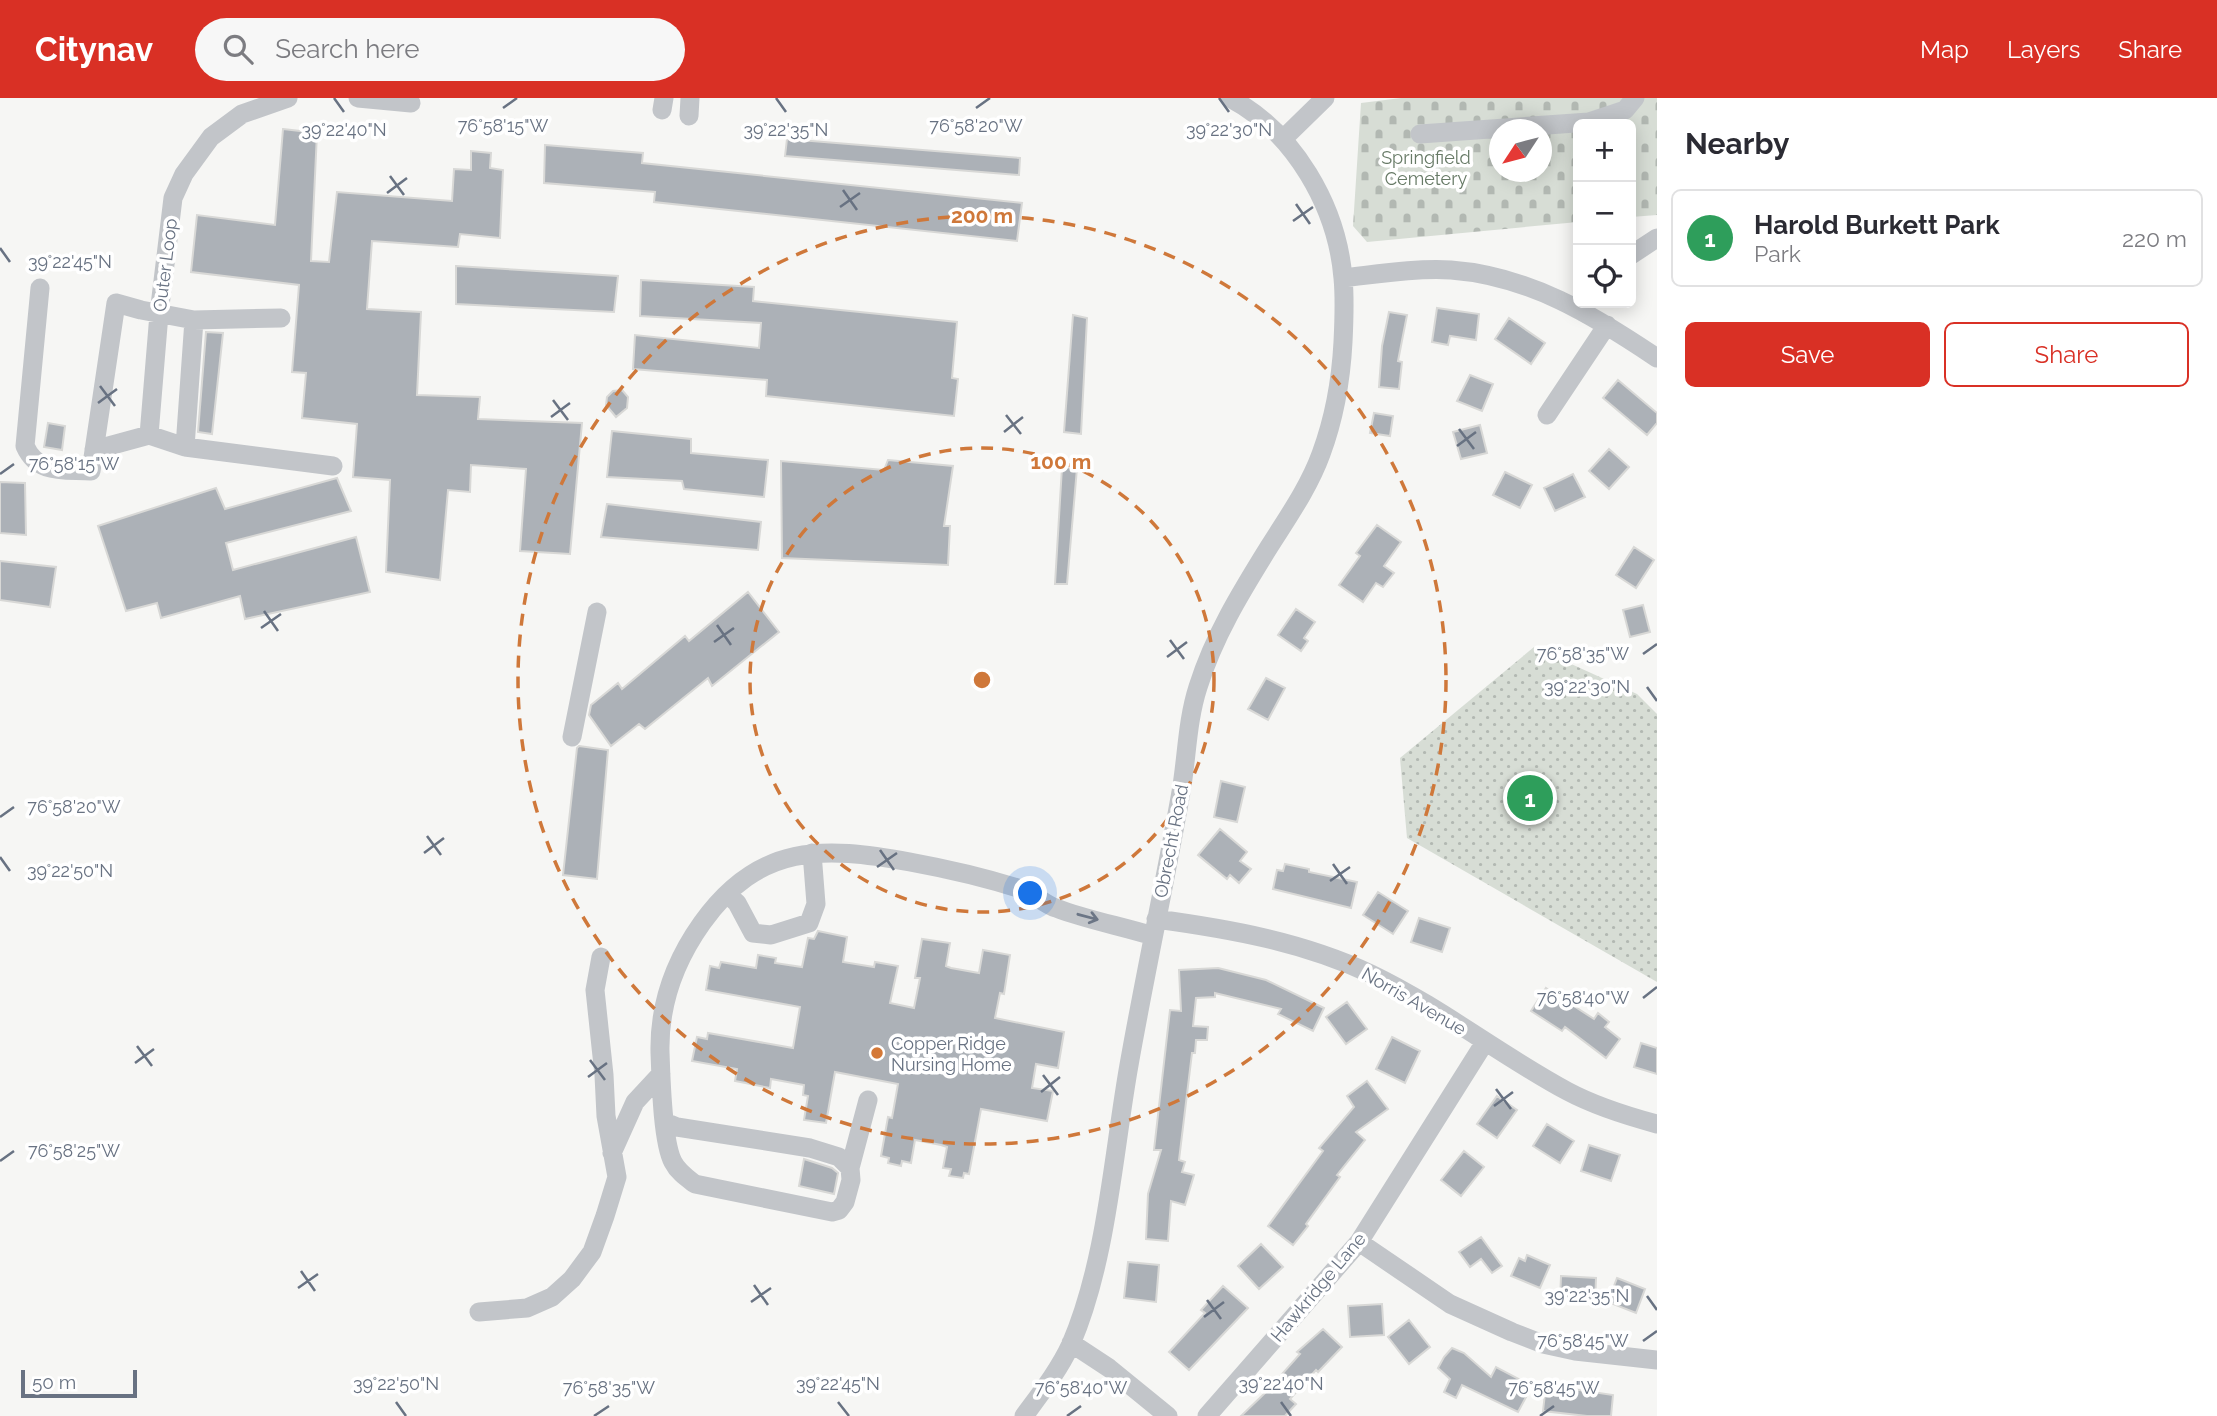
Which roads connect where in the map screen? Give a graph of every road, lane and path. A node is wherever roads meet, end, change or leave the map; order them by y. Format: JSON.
{"nodes":[{"id":1,"x":288,"y":98,"type":"edge"},
{"id":2,"x":358,"y":98,"type":"edge"},
{"id":3,"x":1230,"y":98,"type":"edge"},
{"id":4,"x":1325,"y":98,"type":"edge"},
{"id":5,"x":1635,"y":98,"type":"edge"},
{"id":6,"x":411,"y":103,"type":"dead end"},
{"id":7,"x":1420,"y":134,"type":"dead end"},
{"id":8,"x":1283,"y":139,"type":"junction"},
{"id":9,"x":1657,"y":238,"type":"edge"},
{"id":10,"x":1636,"y":253,"type":"edge"},
{"id":11,"x":1343,"y":278,"type":"junction"},
{"id":12,"x":40,"y":288,"type":"dead end"},
{"id":13,"x":159,"y":314,"type":"junction"},
{"id":14,"x":1599,"y":314,"type":"edge"},
{"id":15,"x":281,"y":318,"type":"dead end"},
{"id":16,"x":194,"y":320,"type":"junction"},
{"id":17,"x":1657,"y":358,"type":"edge"},
{"id":18,"x":1547,"y":415,"type":"dead end"},
{"id":19,"x":149,"y":435,"type":"junction"},
{"id":20,"x":185,"y":447,"type":"junction"},
{"id":21,"x":94,"y":450,"type":"junction"},
{"id":22,"x":333,"y":466,"type":"dead end"},
{"id":23,"x":597,"y":612,"type":"dead end"},
{"id":24,"x":572,"y":737,"type":"dead end"},
{"id":25,"x":812,"y":853,"type":"junction"},
{"id":26,"x":727,"y":894,"type":"junction"},
{"id":27,"x":1154,"y":927,"type":"junction"},
{"id":28,"x":601,"y":957,"type":"dead end"},
{"id":29,"x":1485,"y":1042,"type":"junction"},
{"id":30,"x":661,"y":1074,"type":"junction"},
{"id":31,"x":868,"y":1100,"type":"dead end"},
{"id":32,"x":665,"y":1122,"type":"junction"},
{"id":33,"x":1657,"y":1124,"type":"edge"},
{"id":34,"x":612,"y":1153,"type":"junction"},
{"id":35,"x":850,"y":1168,"type":"junction"},
{"id":36,"x":1359,"y":1242,"type":"junction"},
{"id":37,"x":479,"y":1312,"type":"dead end"},
{"id":38,"x":1071,"y":1343,"type":"junction"},
{"id":39,"x":1657,"y":1360,"type":"edge"},
{"id":40,"x":1024,"y":1416,"type":"edge"},
{"id":41,"x":1168,"y":1416,"type":"edge"},
{"id":42,"x":1207,"y":1416,"type":"edge"}],
"edges":[{"from":1,"to":13,"type":"street","name":"Outer Loop"},
{"from":2,"to":6,"type":"street"},
{"from":3,"to":8,"type":"street","name":"Obrecht Road"},
{"from":4,"to":8,"type":"street"},
{"from":5,"to":7,"type":"street"},
{"from":8,"to":11,"type":"street","name":"Obrecht Road"},
{"from":9,"to":10,"type":"street"},
{"from":11,"to":14,"type":"street"},
{"from":11,"to":27,"type":"street","name":"Obrecht Road"},
{"from":12,"to":21,"type":"street"},
{"from":13,"to":16,"type":"street"},
{"from":13,"to":19,"type":"street","name":"Outer Loop"},
{"from":13,"to":21,"type":"street"},
{"from":14,"to":17,"type":"street"},
{"from":14,"to":18,"type":"street"},
{"from":15,"to":16,"type":"street"},
{"from":16,"to":20,"type":"street"},
{"from":19,"to":20,"type":"street"},
{"from":19,"to":21,"type":"street"},
{"from":20,"to":22,"type":"street"},
{"from":23,"to":24,"type":"street"},
{"from":25,"to":26,"type":"street","name":"Norris Avenue"},
{"from":25,"to":26,"type":"street"},
{"from":25,"to":27,"type":"street","name":"Norris Avenue","one_way":true},
{"from":26,"to":30,"type":"street","name":"Norris Avenue"},
{"from":27,"to":29,"type":"street","name":"Norris Avenue"},
{"from":27,"to":38,"type":"street","name":"Obrecht Road"},
{"from":28,"to":34,"type":"street"},
{"from":29,"to":33,"type":"street","name":"Norris Avenue"},
{"from":29,"to":36,"type":"street","name":"Hawkridge Lane"},
{"from":30,"to":32,"type":"street","name":"Norris Avenue"},
{"from":30,"to":34,"type":"street"},
{"from":31,"to":35,"type":"street","name":"Norris Avenue"},
{"from":32,"to":35,"type":"street"},
{"from":32,"to":35,"type":"street","name":"Norris Avenue"},
{"from":34,"to":37,"type":"street"},
{"from":36,"to":39,"type":"street"},
{"from":36,"to":42,"type":"street","name":"Hawkridge Lane"},
{"from":38,"to":40,"type":"street","name":"Obrecht Road"},
{"from":38,"to":41,"type":"street"}]}
